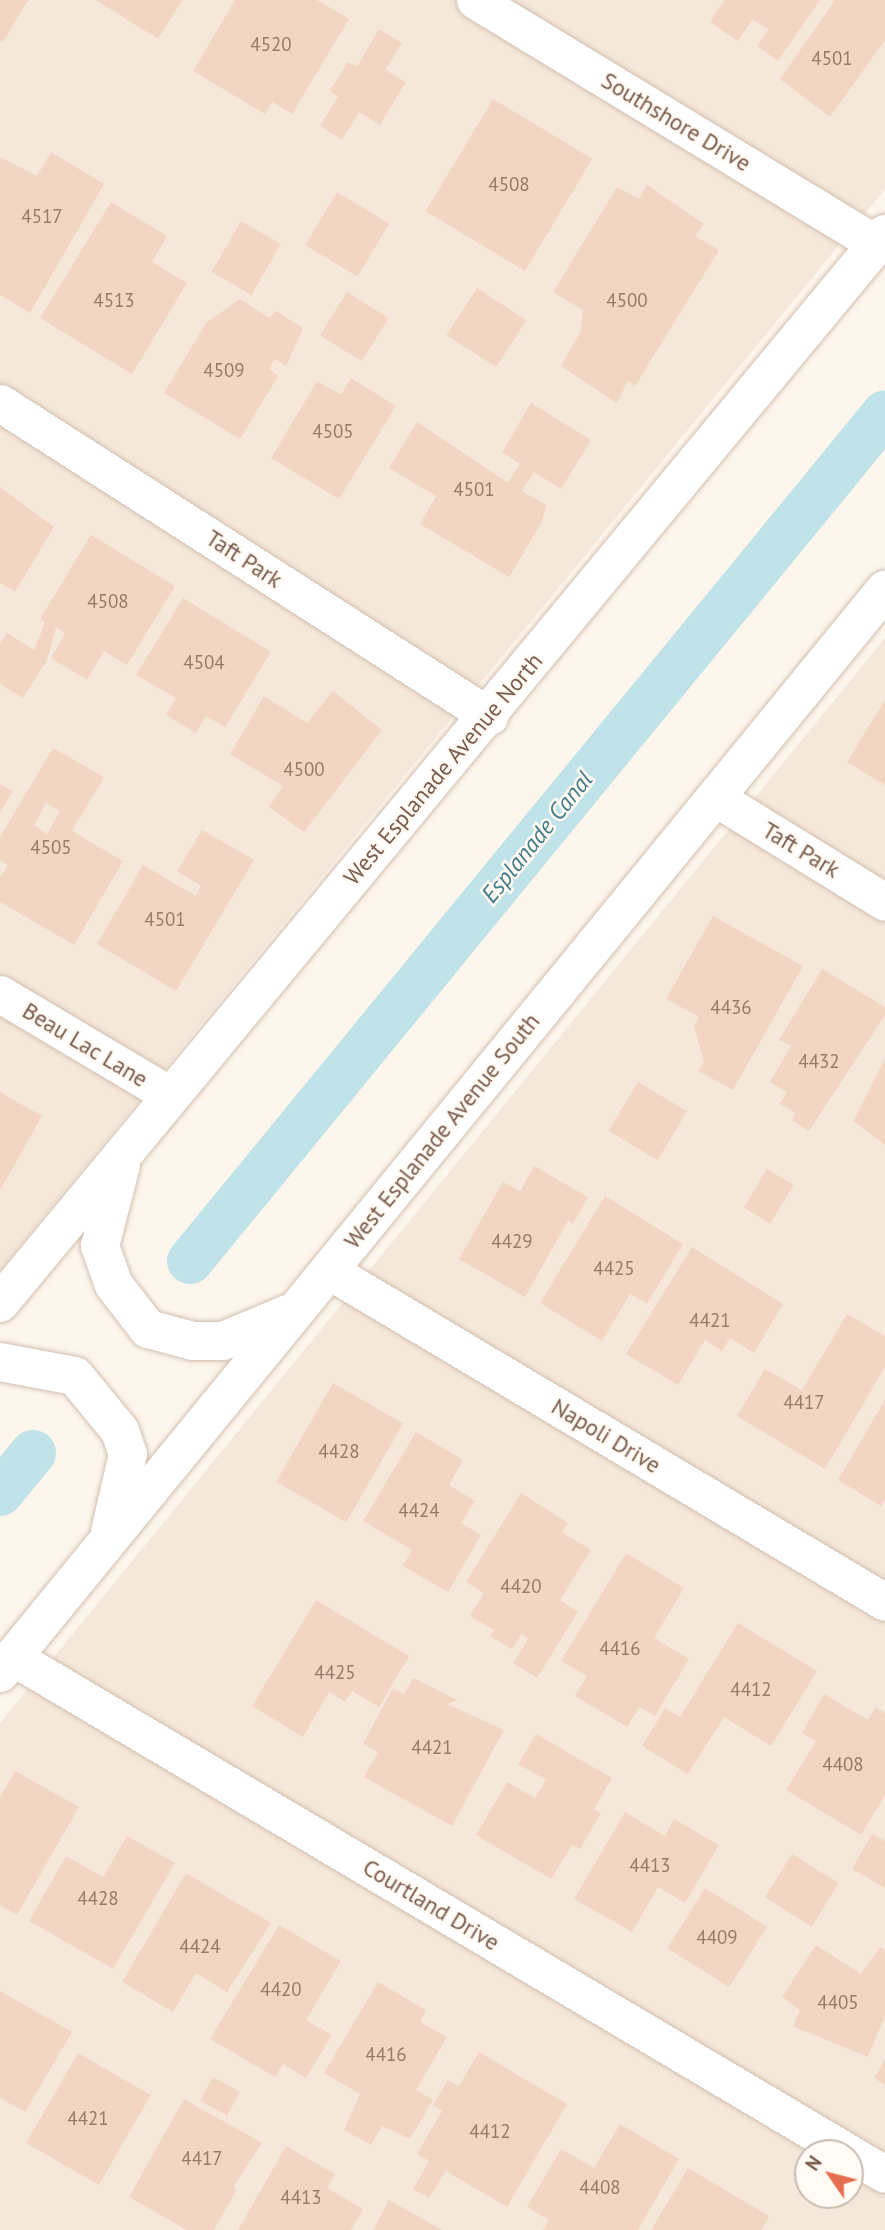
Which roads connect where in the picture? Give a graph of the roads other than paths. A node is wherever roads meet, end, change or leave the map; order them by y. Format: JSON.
{"nodes":[{"id":1,"x":475,"y":0,"type":"edge"},
{"id":2,"x":881,"y":239,"type":"edge"},
{"id":3,"x":0,"y":403,"type":"edge"},
{"id":4,"x":885,"y":590,"type":"edge"},
{"id":5,"x":489,"y":716,"type":"junction"},
{"id":6,"x":716,"y":798,"type":"junction"},
{"id":7,"x":885,"y":902,"type":"edge"},
{"id":8,"x":0,"y":994,"type":"edge"},
{"id":9,"x":170,"y":1095,"type":"junction"},
{"id":10,"x":123,"y":1156,"type":"junction"},
{"id":11,"x":328,"y":1270,"type":"junction"},
{"id":12,"x":0,"y":1303,"type":"edge"},
{"id":13,"x":294,"y":1311,"type":"junction"},
{"id":14,"x":0,"y":1362,"type":"edge"},
{"id":15,"x":108,"y":1541,"type":"junction"},
{"id":16,"x":885,"y":1602,"type":"edge"},
{"id":17,"x":6,"y":1665,"type":"edge"},
{"id":18,"x":825,"y":2139,"type":"edge"},
{"id":19,"x":864,"y":2162,"type":"edge"},
{"id":20,"x":885,"y":2174,"type":"edge"}],
"edges":[{"from":1,"to":2,"type":"street","name":"Southshore Drive"},
{"from":2,"to":5,"type":"main road","name":"West Esplanade Avenue North"},
{"from":3,"to":5,"type":"street","name":"Taft Park"},
{"from":4,"to":6,"type":"main road","name":"West Esplanade Avenue South"},
{"from":5,"to":9,"type":"main road","name":"West Esplanade Avenue North"},
{"from":6,"to":7,"type":"street","name":"Taft Park"},
{"from":6,"to":11,"type":"main road","name":"West Esplanade Avenue South"},
{"from":8,"to":9,"type":"street","name":"Beau Lac Lane"},
{"from":9,"to":10,"type":"main road","name":"West Esplanade Avenue North"},
{"from":10,"to":12,"type":"main road","name":"West Esplanade Avenue North"},
{"from":10,"to":13,"type":"main road"},
{"from":11,"to":13,"type":"main road","name":"West Esplanade Avenue South"},
{"from":11,"to":16,"type":"street","name":"Napoli Drive"},
{"from":13,"to":15,"type":"main road","name":"West Esplanade Avenue South"},
{"from":14,"to":15,"type":"main road"},
{"from":15,"to":17,"type":"main road","name":"West Esplanade Avenue South"},
{"from":17,"to":18,"type":"street","name":"Courtland Drive"},
{"from":19,"to":20,"type":"street","name":"Courtland Drive"}]}
